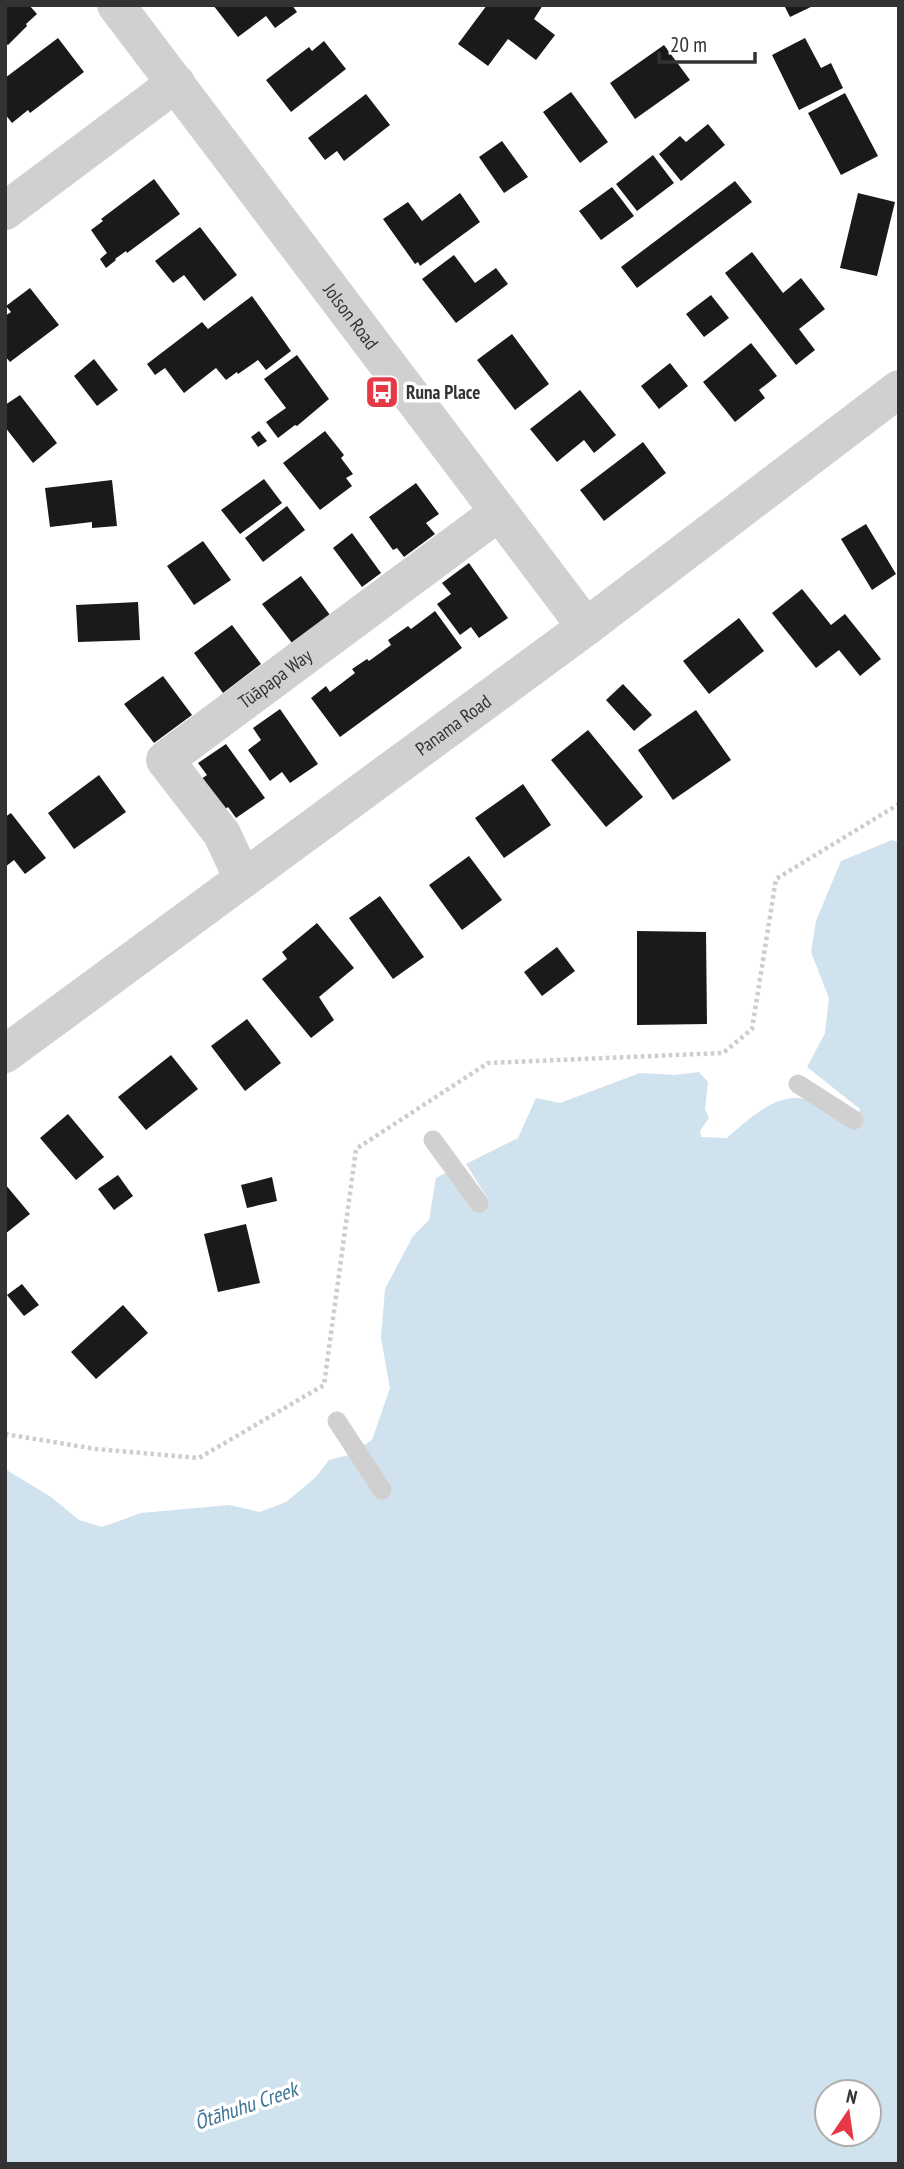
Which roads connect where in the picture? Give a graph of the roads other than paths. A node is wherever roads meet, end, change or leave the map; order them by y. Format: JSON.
{"nodes":[{"id":1,"x":116,"y":5,"type":"edge"},
{"id":2,"x":176,"y":83,"type":"junction"},
{"id":3,"x":5,"y":211,"type":"edge"},
{"id":4,"x":899,"y":389,"type":"edge"},
{"id":5,"x":499,"y":512,"type":"junction"},
{"id":6,"x":586,"y":627,"type":"junction"},
{"id":7,"x":243,"y":879,"type":"junction"},
{"id":8,"x":5,"y":1054,"type":"edge"},
{"id":9,"x":799,"y":1084,"type":"dead end"},
{"id":10,"x":854,"y":1120,"type":"dead end"},
{"id":11,"x":433,"y":1140,"type":"dead end"},
{"id":12,"x":479,"y":1203,"type":"dead end"},
{"id":13,"x":337,"y":1422,"type":"dead end"},
{"id":14,"x":382,"y":1490,"type":"dead end"}],
"edges":[{"from":1,"to":2,"type":"street","name":"Jolson Road"},
{"from":2,"to":3,"type":"street"},
{"from":2,"to":5,"type":"street","name":"Jolson Road"},
{"from":4,"to":6,"type":"street","name":"Panama Road"},
{"from":5,"to":6,"type":"street","name":"Jolson Road"},
{"from":5,"to":7,"type":"street","name":"Tūāpapa Way"},
{"from":6,"to":7,"type":"street","name":"Panama Road"},
{"from":7,"to":8,"type":"street","name":"Panama Road"},
{"from":9,"to":10,"type":"lane"},
{"from":11,"to":12,"type":"lane"},
{"from":13,"to":14,"type":"lane"}]}
